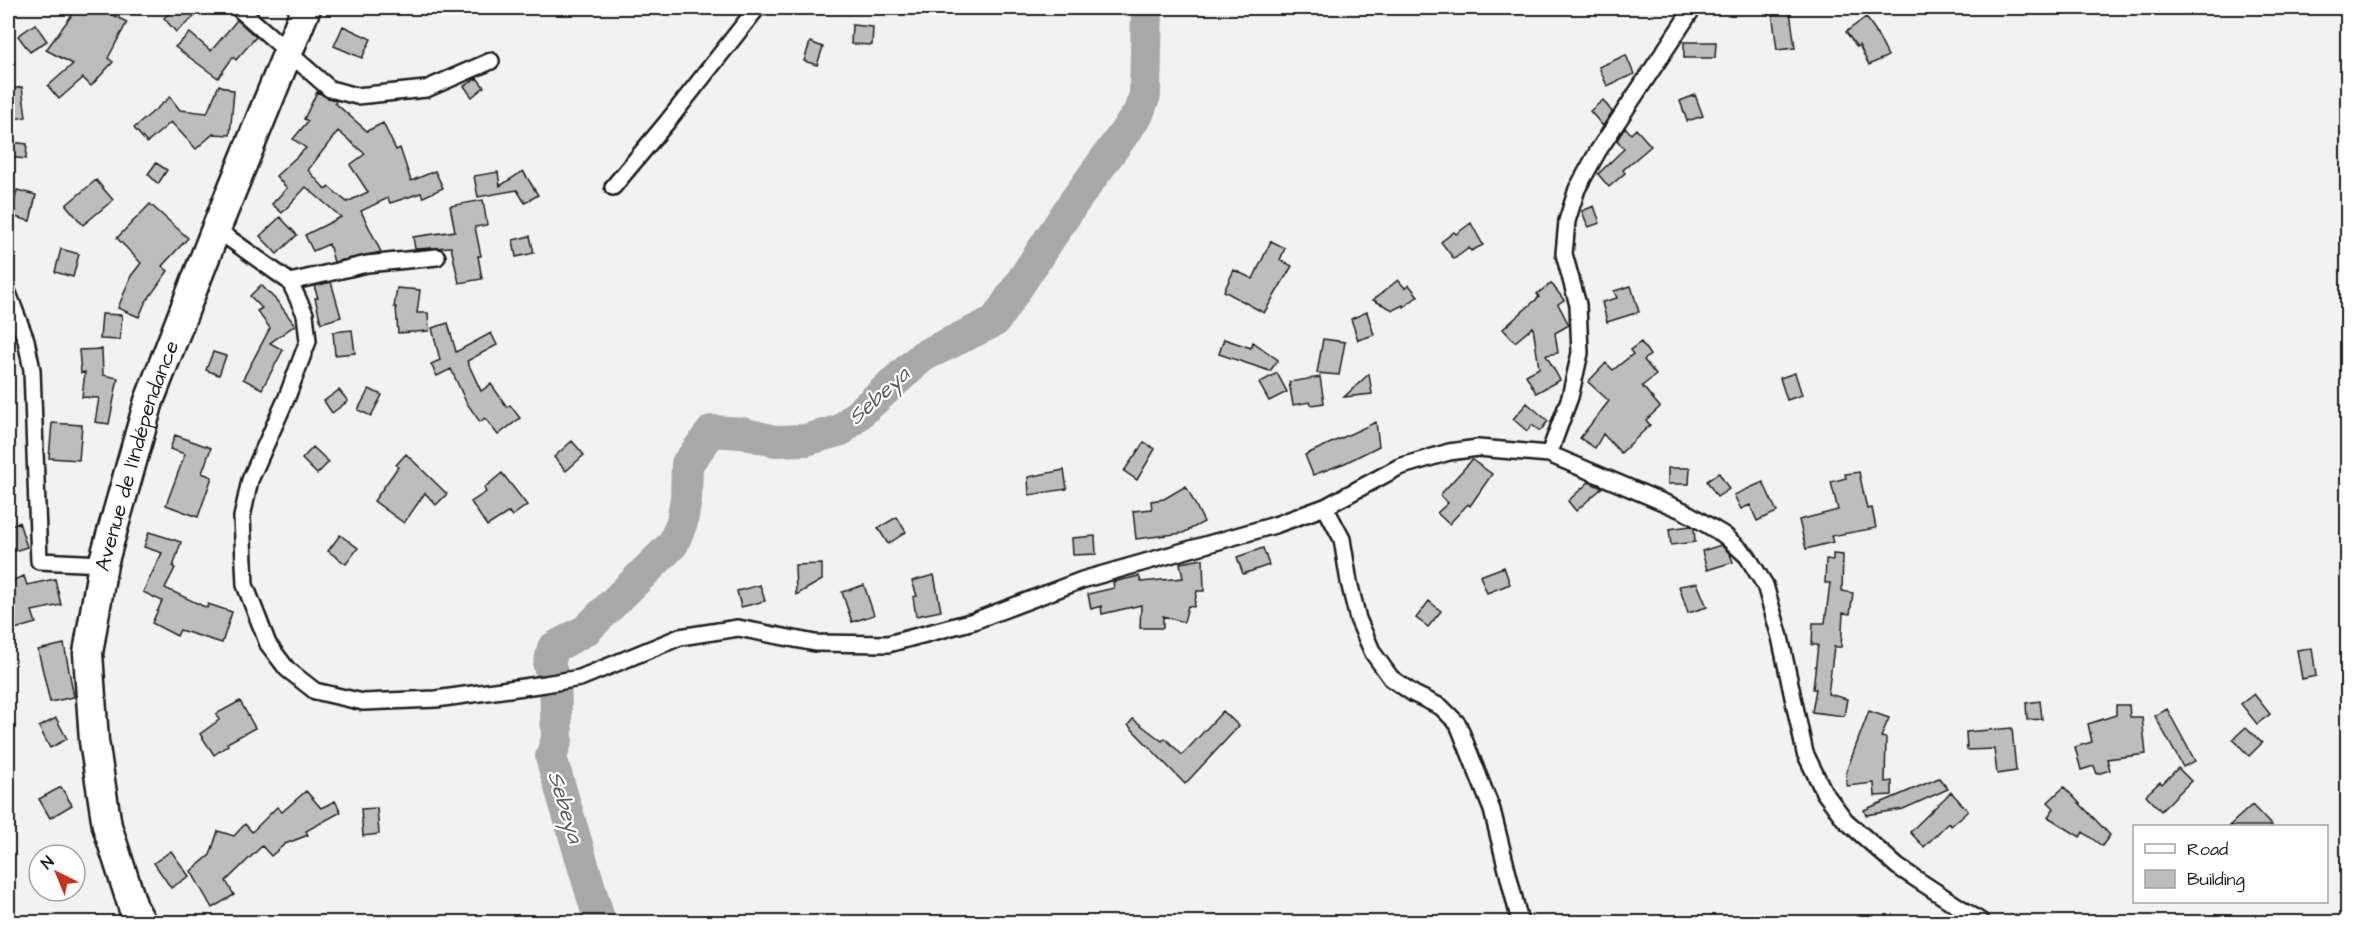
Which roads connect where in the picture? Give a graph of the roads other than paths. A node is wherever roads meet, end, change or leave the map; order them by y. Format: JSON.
{"nodes":[{"id":1,"x":238,"y":8,"type":"edge"},
{"id":2,"x":306,"y":8,"type":"edge"},
{"id":3,"x":757,"y":8,"type":"edge"},
{"id":4,"x":1693,"y":8,"type":"edge"},
{"id":5,"x":288,"y":53,"type":"junction"},
{"id":6,"x":491,"y":61,"type":"dead end"},
{"id":7,"x":613,"y":187,"type":"dead end"},
{"id":8,"x":216,"y":229,"type":"junction"},
{"id":9,"x":437,"y":257,"type":"dead end"},
{"id":10,"x":290,"y":282,"type":"junction"},
{"id":11,"x":8,"y":293,"type":"edge"},
{"id":12,"x":1549,"y":453,"type":"junction"},
{"id":13,"x":1325,"y":507,"type":"junction"},
{"id":14,"x":103,"y":564,"type":"junction"},
{"id":15,"x":141,"y":922,"type":"edge"},
{"id":16,"x":1520,"y":922,"type":"edge"},
{"id":17,"x":1982,"y":922,"type":"edge"}],
"edges":[{"from":1,"to":5,"type":"street"},
{"from":2,"to":5,"type":"highway","name":"Avenue de l'Indépendance"},
{"from":3,"to":7,"type":"street"},
{"from":4,"to":12,"type":"street"},
{"from":5,"to":6,"type":"street"},
{"from":5,"to":8,"type":"highway","name":"Avenue de l'Indépendance"},
{"from":8,"to":10,"type":"street"},
{"from":8,"to":14,"type":"highway","name":"Avenue de l'Indépendance"},
{"from":9,"to":10,"type":"street"},
{"from":10,"to":13,"type":"street"},
{"from":11,"to":14,"type":"street"},
{"from":12,"to":13,"type":"street"},
{"from":12,"to":17,"type":"street"},
{"from":13,"to":16,"type":"street"},
{"from":14,"to":15,"type":"highway","name":"Avenue de l'Indépendance"}]}
